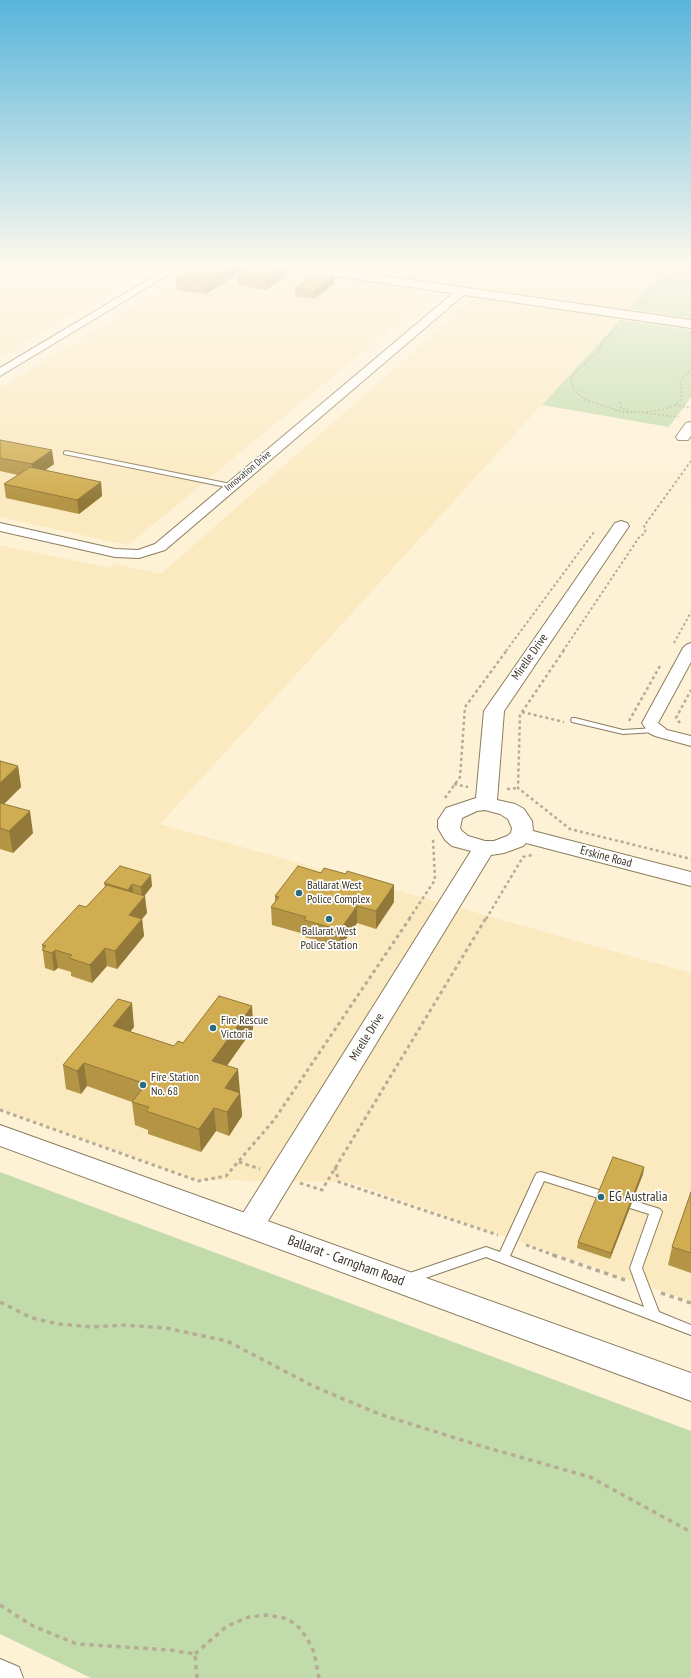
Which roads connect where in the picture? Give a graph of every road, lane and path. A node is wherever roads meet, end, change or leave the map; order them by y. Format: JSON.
{"nodes":[{"id":1,"x":46,"y":345,"type":"edge"},
{"id":2,"x":397,"y":345,"type":"edge"},
{"id":3,"x":602,"y":345,"type":"edge"},
{"id":4,"x":691,"y":369,"type":"edge"},
{"id":5,"x":0,"y":373,"type":"edge"},
{"id":6,"x":620,"y":402,"type":"dead end"},
{"id":7,"x":675,"y":405,"type":"junction"},
{"id":8,"x":691,"y":408,"type":"edge"},
{"id":9,"x":639,"y":412,"type":"junction"},
{"id":10,"x":686,"y":427,"type":"edge"},
{"id":11,"x":66,"y":453,"type":"dead end"},
{"id":12,"x":691,"y":461,"type":"edge"},
{"id":13,"x":231,"y":486,"type":"junction"},
{"id":14,"x":621,"y":526,"type":"dead end"},
{"id":15,"x":0,"y":527,"type":"edge"},
{"id":16,"x":594,"y":532,"type":"dead end"},
{"id":17,"x":691,"y":612,"type":"edge"},
{"id":18,"x":672,"y":645,"type":"dead end"},
{"id":19,"x":691,"y":648,"type":"edge"},
{"id":20,"x":661,"y":665,"type":"dead end"},
{"id":21,"x":691,"y":690,"type":"edge"},
{"id":22,"x":575,"y":720,"type":"dead end"},
{"id":23,"x":682,"y":725,"type":"dead end"},
{"id":24,"x":655,"y":730,"type":"junction"},
{"id":25,"x":623,"y":732,"type":"junction"},
{"id":26,"x":691,"y":740,"type":"edge"},
{"id":27,"x":441,"y":804,"type":"dead end"},
{"id":28,"x":486,"y":804,"type":"junction"},
{"id":29,"x":433,"y":832,"type":"dead end"},
{"id":30,"x":521,"y":835,"type":"junction"},
{"id":31,"x":484,"y":848,"type":"junction"},
{"id":32,"x":534,"y":855,"type":"dead end"},
{"id":33,"x":691,"y":860,"type":"edge"},
{"id":34,"x":691,"y":879,"type":"edge"},
{"id":35,"x":0,"y":1110,"type":"edge"},
{"id":36,"x":0,"y":1135,"type":"edge"},
{"id":37,"x":239,"y":1162,"type":"junction"},
{"id":38,"x":281,"y":1176,"type":"junction"},
{"id":39,"x":250,"y":1226,"type":"junction"},
{"id":40,"x":503,"y":1259,"type":"junction"},
{"id":41,"x":401,"y":1281,"type":"junction"},
{"id":42,"x":0,"y":1302,"type":"edge"},
{"id":43,"x":654,"y":1316,"type":"junction"},
{"id":44,"x":691,"y":1330,"type":"edge"},
{"id":45,"x":691,"y":1387,"type":"edge"},
{"id":46,"x":691,"y":1532,"type":"edge"},
{"id":47,"x":0,"y":1605,"type":"edge"},
{"id":48,"x":195,"y":1654,"type":"junction"},
{"id":49,"x":0,"y":1674,"type":"edge"},
{"id":50,"x":8,"y":1678,"type":"edge"},
{"id":51,"x":197,"y":1678,"type":"edge"},
{"id":52,"x":320,"y":1678,"type":"edge"}],
"edges":[{"from":1,"to":5,"type":"street"},
{"from":2,"to":13,"type":"street","name":"Innovation Drive"},
{"from":3,"to":9,"type":"path"},
{"from":4,"to":7,"type":"path"},
{"from":6,"to":9,"type":"path"},
{"from":7,"to":8,"type":"path"},
{"from":7,"to":9,"type":"path"},
{"from":9,"to":10,"type":"path"},
{"from":11,"to":13,"type":"lane"},
{"from":12,"to":33,"type":"path"},
{"from":13,"to":15,"type":"street","name":"Innovation Drive"},
{"from":14,"to":28,"type":"street","name":"Mirelle Drive"},
{"from":16,"to":27,"type":"path"},
{"from":17,"to":18,"type":"path"},
{"from":19,"to":24,"type":"street"},
{"from":20,"to":25,"type":"path"},
{"from":21,"to":23,"type":"path"},
{"from":22,"to":25,"type":"lane"},
{"from":24,"to":25,"type":"lane"},
{"from":24,"to":26,"type":"street"},
{"from":28,"to":30,"type":"street"},
{"from":28,"to":31,"type":"street"},
{"from":29,"to":37,"type":"path"},
{"from":30,"to":31,"type":"street"},
{"from":30,"to":34,"type":"street","name":"Erskine Road"},
{"from":31,"to":38,"type":"street","name":"Mirelle Drive"},
{"from":32,"to":38,"type":"path"},
{"from":35,"to":37,"type":"path"},
{"from":36,"to":39,"type":"street","name":"Ballarat - Carngham Road"},
{"from":37,"to":38,"type":"path"},
{"from":38,"to":39,"type":"street","name":"Mirelle Drive"},
{"from":39,"to":41,"type":"street","name":"Ballarat - Carngham Road"},
{"from":40,"to":41,"type":"lane"},
{"from":40,"to":43,"type":"lane"},
{"from":40,"to":43,"type":"lane"},
{"from":41,"to":45,"type":"street","name":"Ballarat - Carngham Road"},
{"from":42,"to":46,"type":"path"},
{"from":43,"to":44,"type":"lane"},
{"from":47,"to":48,"type":"path"},
{"from":48,"to":51,"type":"path"},
{"from":48,"to":52,"type":"path"},
{"from":49,"to":50,"type":"street"}]}
